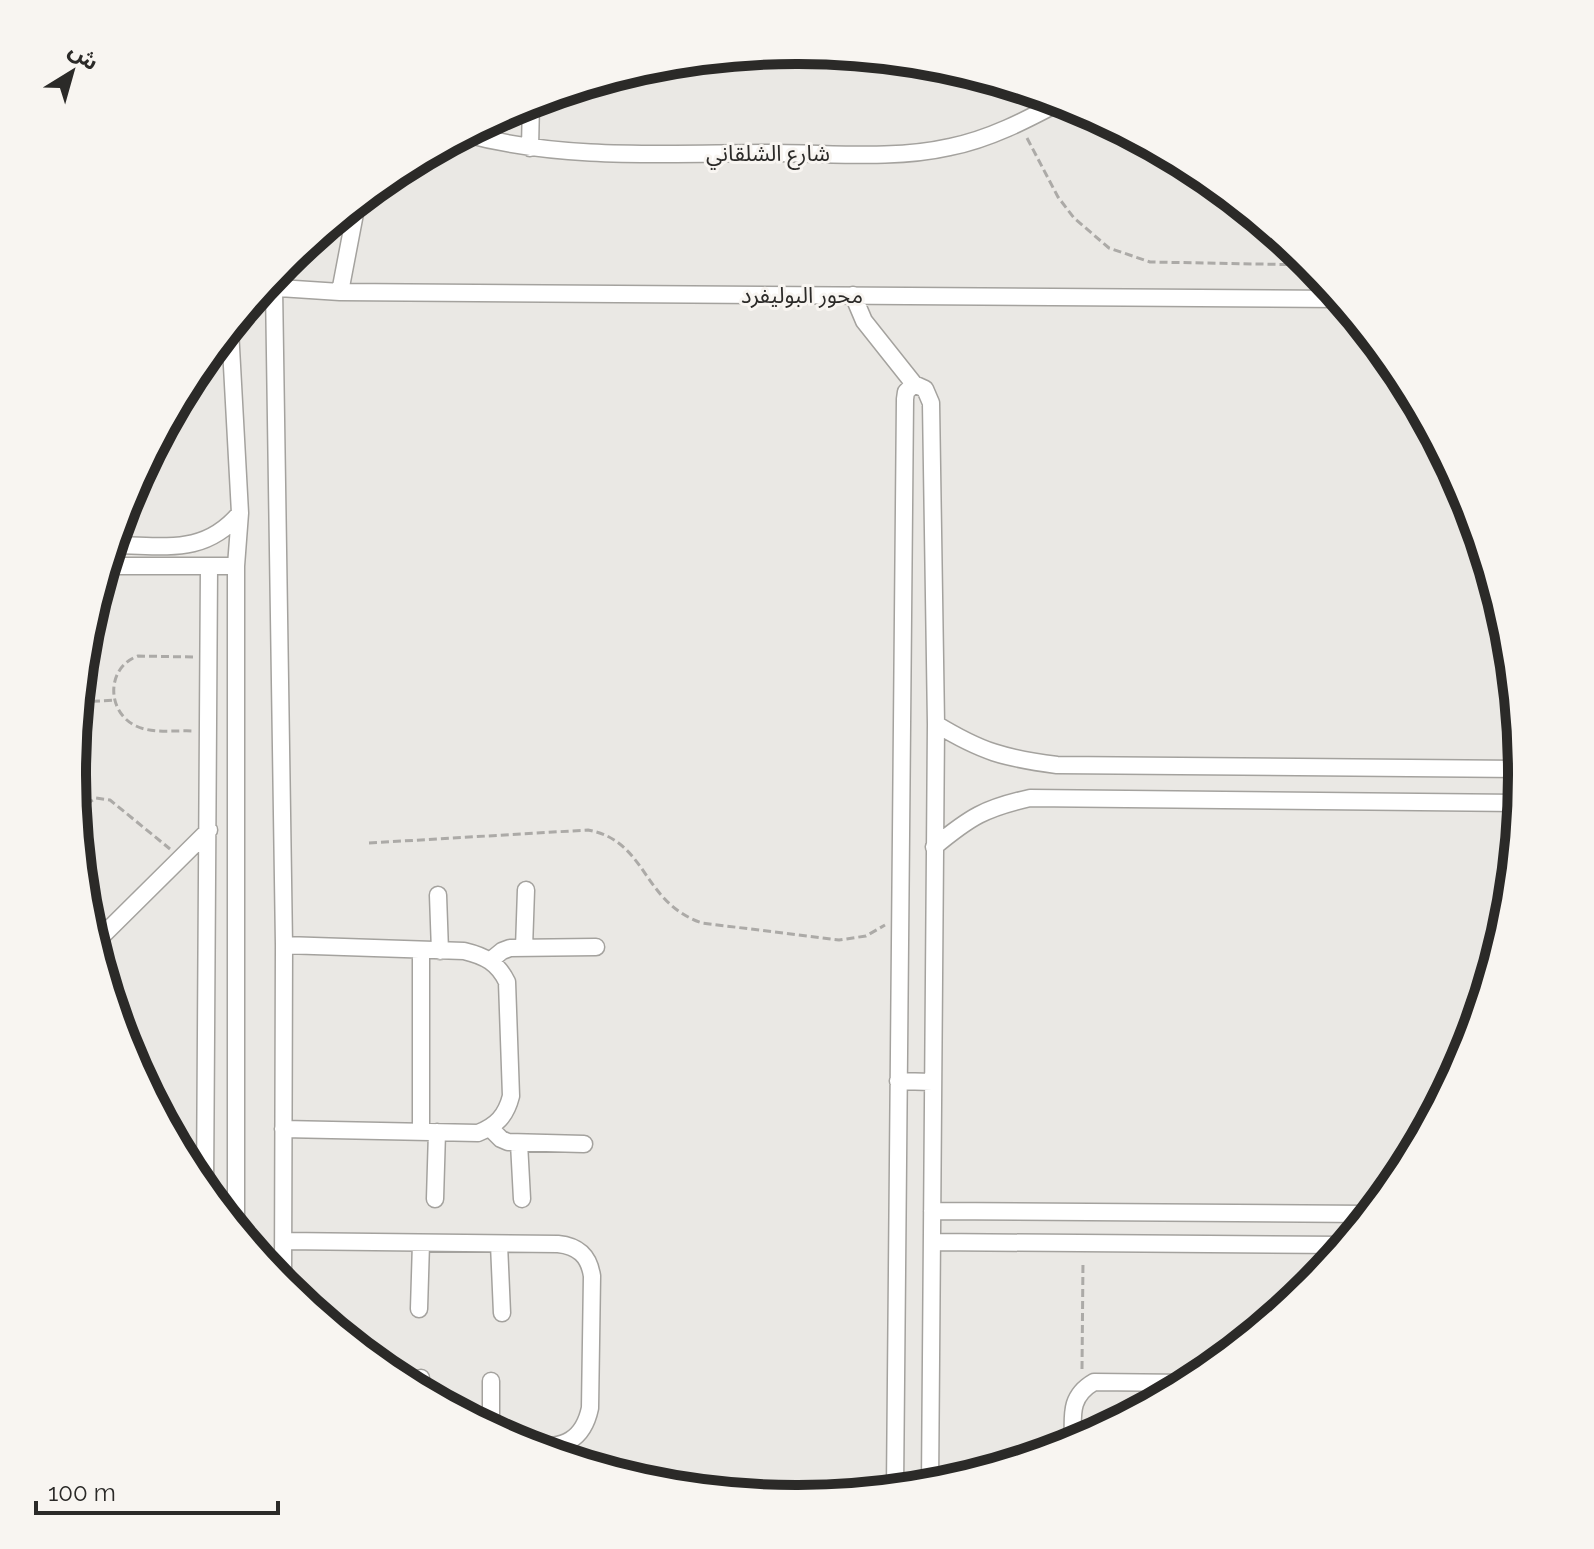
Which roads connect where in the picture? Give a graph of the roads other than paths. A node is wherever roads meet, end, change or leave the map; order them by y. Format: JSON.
{"nodes":[{"id":1,"x":1045,"y":109,"type":"edge"},
{"id":2,"x":531,"y":116,"type":"edge"},
{"id":3,"x":482,"y":138,"type":"edge"},
{"id":4,"x":530,"y":148,"type":"junction"},
{"id":5,"x":354,"y":219,"type":"edge"},
{"id":6,"x":280,"y":288,"type":"edge"},
{"id":7,"x":340,"y":292,"type":"junction"},
{"id":8,"x":853,"y":295,"type":"junction"},
{"id":9,"x":269,"y":299,"type":"edge"},
{"id":10,"x":1324,"y":299,"type":"edge"},
{"id":11,"x":231,"y":345,"type":"edge"},
{"id":12,"x":914,"y":384,"type":"junction"},
{"id":13,"x":240,"y":513,"type":"junction"},
{"id":14,"x":124,"y":545,"type":"edge"},
{"id":15,"x":118,"y":566,"type":"edge"},
{"id":16,"x":236,"y":566,"type":"junction"},
{"id":17,"x":209,"y":567,"type":"junction"},
{"id":18,"x":936,"y":724,"type":"junction"},
{"id":19,"x":1508,"y":769,"type":"edge"},
{"id":20,"x":1507,"y":803,"type":"edge"},
{"id":21,"x":209,"y":830,"type":"junction"},
{"id":22,"x":934,"y":847,"type":"junction"},
{"id":23,"x":526,"y":890,"type":"dead end"},
{"id":24,"x":438,"y":895,"type":"dead end"},
{"id":25,"x":105,"y":933,"type":"edge"},
{"id":26,"x":284,"y":945,"type":"junction"},
{"id":27,"x":596,"y":947,"type":"dead end"},
{"id":28,"x":524,"y":948,"type":"junction"},
{"id":29,"x":421,"y":950,"type":"junction"},
{"id":30,"x":440,"y":951,"type":"junction"},
{"id":31,"x":491,"y":960,"type":"junction"},
{"id":32,"x":898,"y":1081,"type":"junction"},
{"id":33,"x":932,"y":1082,"type":"junction"},
{"id":34,"x":490,"y":1128,"type":"junction"},
{"id":35,"x":283,"y":1129,"type":"junction"},
{"id":36,"x":429,"y":1131,"type":"junction"},
{"id":37,"x":519,"y":1143,"type":"junction"},
{"id":38,"x":584,"y":1144,"type":"dead end"},
{"id":39,"x":205,"y":1168,"type":"edge"},
{"id":40,"x":435,"y":1199,"type":"dead end"},
{"id":41,"x":522,"y":1199,"type":"dead end"},
{"id":42,"x":236,"y":1211,"type":"edge"},
{"id":43,"x":932,"y":1211,"type":"junction"},
{"id":44,"x":1355,"y":1214,"type":"edge"},
{"id":45,"x":283,"y":1241,"type":"junction"},
{"id":46,"x":932,"y":1242,"type":"junction"},
{"id":47,"x":421,"y":1243,"type":"junction"},
{"id":48,"x":499,"y":1244,"type":"junction"},
{"id":49,"x":1329,"y":1245,"type":"edge"},
{"id":50,"x":283,"y":1264,"type":"edge"},
{"id":51,"x":419,"y":1309,"type":"dead end"},
{"id":52,"x":502,"y":1313,"type":"dead end"},
{"id":53,"x":491,"y":1381,"type":"dead end"},
{"id":54,"x":1164,"y":1383,"type":"edge"},
{"id":55,"x":491,"y":1416,"type":"edge"},
{"id":56,"x":1074,"y":1429,"type":"edge"},
{"id":57,"x":563,"y":1445,"type":"edge"},
{"id":58,"x":930,"y":1472,"type":"edge"},
{"id":59,"x":895,"y":1478,"type":"edge"}],
"edges":[{"from":1,"to":4,"type":"street","name":"شارع الشلقاني"},
{"from":2,"to":4,"type":"street"},
{"from":3,"to":4,"type":"street","name":"شارع الشلقاني"},
{"from":5,"to":7,"type":"street"},
{"from":6,"to":7,"type":"street","name":"محور البوليفرد"},
{"from":7,"to":8,"type":"street","name":"محور البوليفرد"},
{"from":8,"to":10,"type":"street","name":"محور البوليفرد"},
{"from":8,"to":12,"type":"street"},
{"from":9,"to":26,"type":"street"},
{"from":11,"to":13,"type":"street"},
{"from":12,"to":18,"type":"street"},
{"from":12,"to":32,"type":"street"},
{"from":13,"to":14,"type":"street"},
{"from":13,"to":16,"type":"street"},
{"from":15,"to":17,"type":"street"},
{"from":16,"to":17,"type":"street"},
{"from":16,"to":42,"type":"street"},
{"from":17,"to":21,"type":"street"},
{"from":18,"to":19,"type":"street"},
{"from":18,"to":22,"type":"street"},
{"from":20,"to":22,"type":"street"},
{"from":21,"to":25,"type":"street"},
{"from":21,"to":39,"type":"street"},
{"from":22,"to":33,"type":"street"},
{"from":23,"to":28,"type":"street"},
{"from":24,"to":30,"type":"street"},
{"from":26,"to":29,"type":"street"},
{"from":26,"to":35,"type":"street"},
{"from":27,"to":28,"type":"street"},
{"from":28,"to":31,"type":"street"},
{"from":29,"to":30,"type":"street"},
{"from":29,"to":36,"type":"street"},
{"from":30,"to":31,"type":"street"},
{"from":31,"to":34,"type":"street"},
{"from":32,"to":33,"type":"street"},
{"from":32,"to":59,"type":"street"},
{"from":33,"to":43,"type":"street"},
{"from":34,"to":36,"type":"street"},
{"from":34,"to":37,"type":"street"},
{"from":35,"to":36,"type":"street"},
{"from":35,"to":45,"type":"street"},
{"from":36,"to":40,"type":"street"},
{"from":37,"to":38,"type":"street"},
{"from":37,"to":41,"type":"street"},
{"from":43,"to":44,"type":"street"},
{"from":43,"to":46,"type":"street"},
{"from":45,"to":47,"type":"street"},
{"from":45,"to":50,"type":"street"},
{"from":46,"to":49,"type":"street"},
{"from":46,"to":58,"type":"street"},
{"from":47,"to":48,"type":"street"},
{"from":47,"to":51,"type":"street"},
{"from":48,"to":52,"type":"street"},
{"from":48,"to":57,"type":"street"},
{"from":53,"to":55,"type":"street"},
{"from":54,"to":56,"type":"street"}]}
